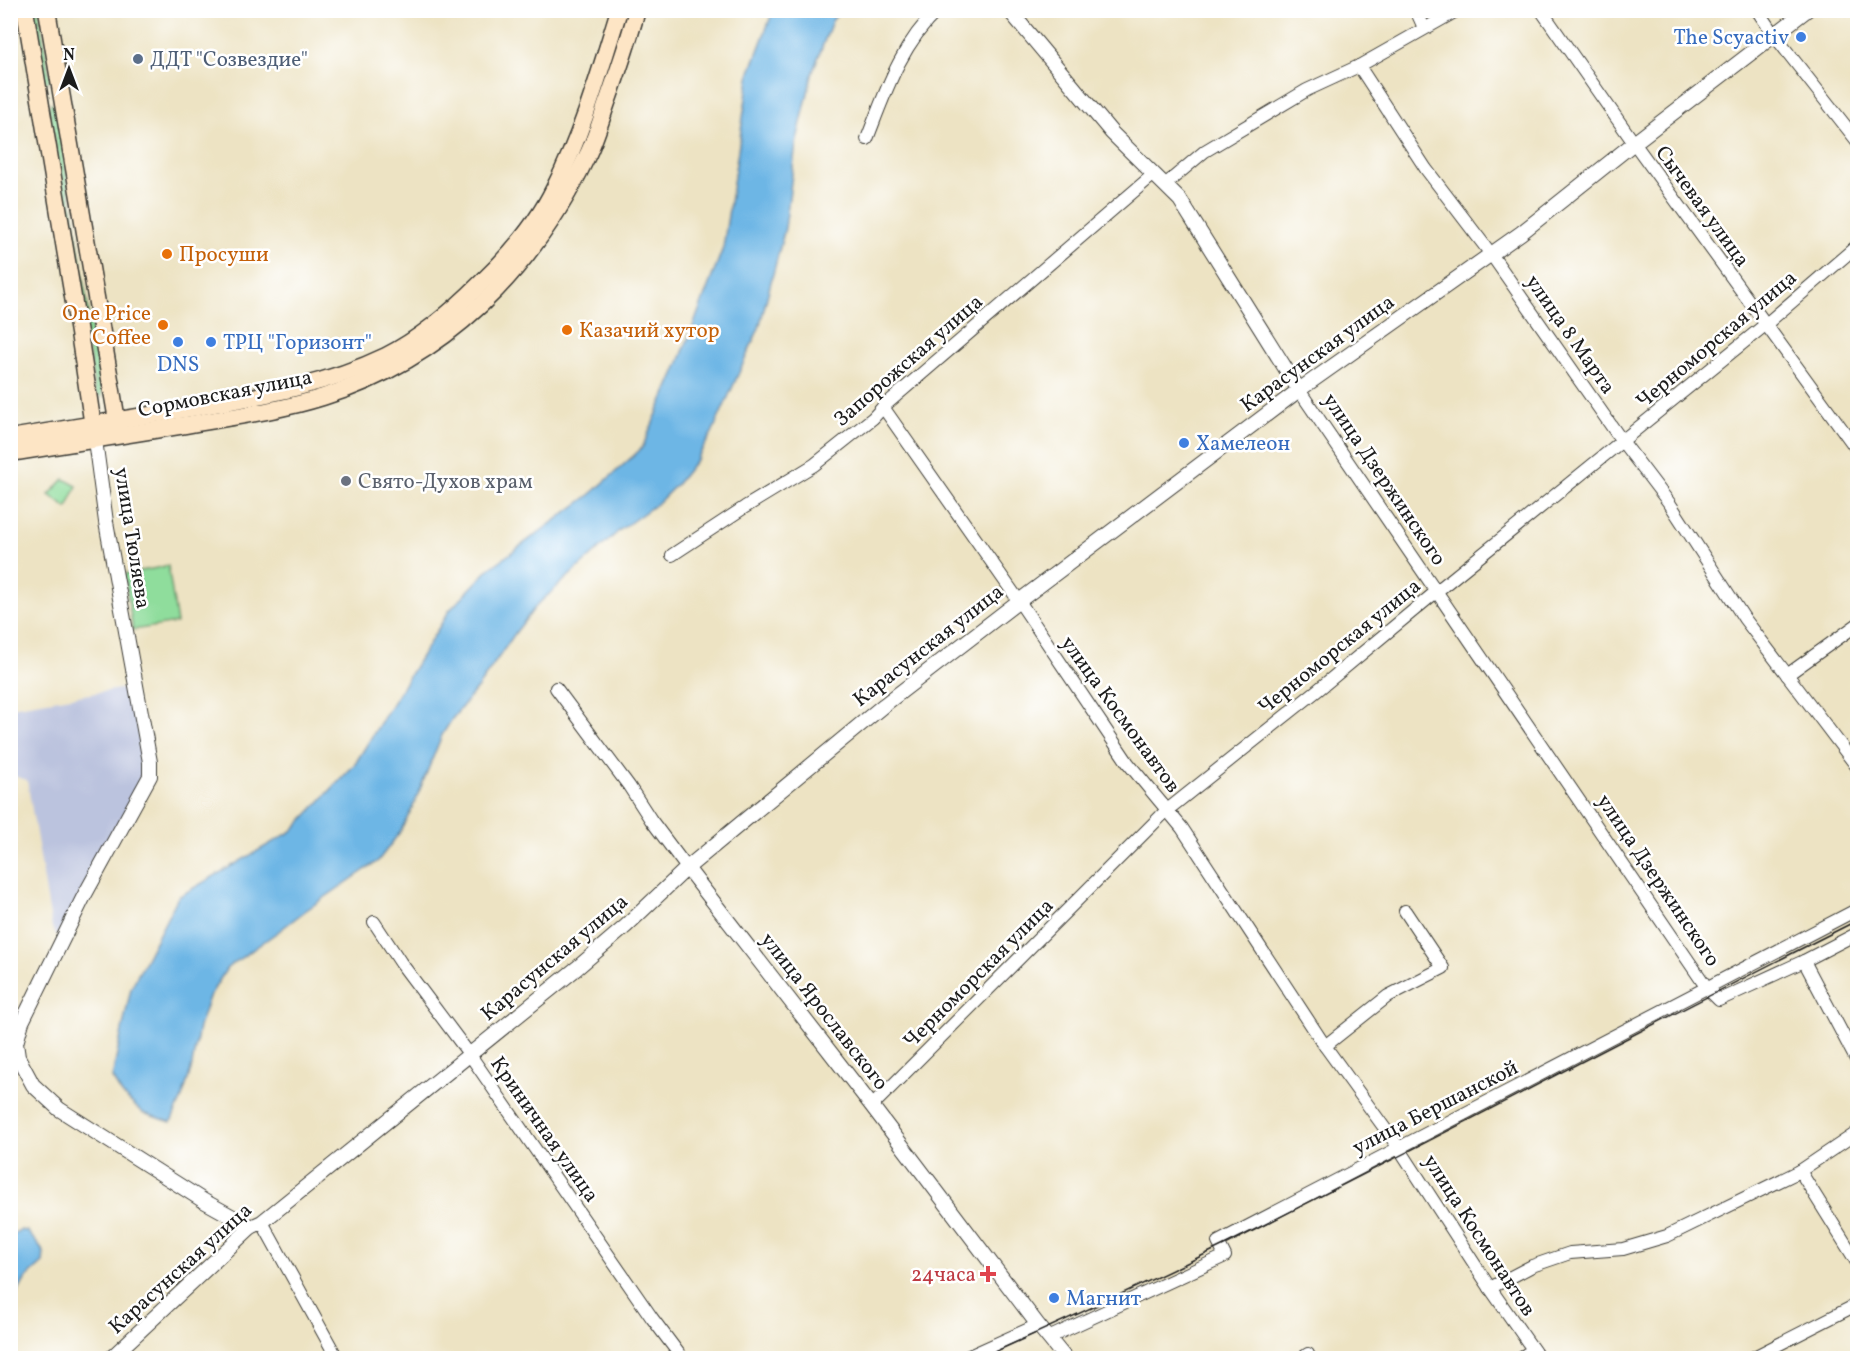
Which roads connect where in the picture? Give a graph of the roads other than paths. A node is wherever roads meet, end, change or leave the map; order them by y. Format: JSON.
{"nodes":[{"id":1,"x":25,"y":10,"type":"edge"},
{"id":2,"x":47,"y":10,"type":"edge"},
{"id":3,"x":619,"y":10,"type":"edge"},
{"id":4,"x":638,"y":10,"type":"edge"},
{"id":5,"x":938,"y":10,"type":"edge"},
{"id":6,"x":1009,"y":10,"type":"edge"},
{"id":7,"x":1416,"y":10,"type":"edge"},
{"id":8,"x":1458,"y":10,"type":"edge"},
{"id":9,"x":1541,"y":10,"type":"edge"},
{"id":10,"x":1757,"y":10,"type":"edge"},
{"id":11,"x":1807,"y":10,"type":"edge"},
{"id":12,"x":1424,"y":28,"type":"junction"},
{"id":13,"x":1774,"y":35,"type":"junction"},
{"id":14,"x":1359,"y":66,"type":"junction"},
{"id":15,"x":867,"y":139,"type":"dead end"},
{"id":16,"x":1857,"y":142,"type":"edge"},
{"id":17,"x":1634,"y":143,"type":"junction"},
{"id":18,"x":578,"y":157,"type":"junction"},
{"id":19,"x":1154,"y":174,"type":"junction"},
{"id":20,"x":1166,"y":184,"type":"junction"},
{"id":21,"x":1857,"y":245,"type":"edge"},
{"id":22,"x":1491,"y":254,"type":"junction"},
{"id":23,"x":1765,"y":325,"type":"junction"},
{"id":24,"x":1299,"y":390,"type":"junction"},
{"id":25,"x":883,"y":407,"type":"junction"},
{"id":26,"x":118,"y":428,"type":"junction"},
{"id":27,"x":94,"y":432,"type":"junction"},
{"id":28,"x":10,"y":438,"type":"edge"},
{"id":29,"x":1622,"y":441,"type":"junction"},
{"id":30,"x":1857,"y":451,"type":"edge"},
{"id":31,"x":10,"y":453,"type":"edge"},
{"id":32,"x":672,"y":555,"type":"dead end"},
{"id":33,"x":1437,"y":591,"type":"junction"},
{"id":34,"x":1019,"y":601,"type":"junction"},
{"id":35,"x":1857,"y":624,"type":"edge"},
{"id":36,"x":1787,"y":675,"type":"junction"},
{"id":37,"x":556,"y":688,"type":"dead end"},
{"id":38,"x":1857,"y":768,"type":"edge"},
{"id":39,"x":1166,"y":811,"type":"junction"},
{"id":40,"x":687,"y":868,"type":"junction"},
{"id":41,"x":1857,"y":909,"type":"edge"},
{"id":42,"x":1405,"y":911,"type":"dead end"},
{"id":43,"x":374,"y":922,"type":"dead end"},
{"id":44,"x":1857,"y":933,"type":"edge"},
{"id":45,"x":1804,"y":961,"type":"junction"},
{"id":46,"x":1707,"y":988,"type":"junction"},
{"id":47,"x":1325,"y":1046,"type":"junction"},
{"id":48,"x":13,"y":1049,"type":"edge"},
{"id":49,"x":470,"y":1055,"type":"junction"},
{"id":50,"x":1857,"y":1063,"type":"edge"},
{"id":51,"x":872,"y":1106,"type":"junction"},
{"id":52,"x":1857,"y":1132,"type":"edge"},
{"id":53,"x":1399,"y":1148,"type":"junction"},
{"id":54,"x":1800,"y":1171,"type":"junction"},
{"id":55,"x":256,"y":1225,"type":"junction"},
{"id":56,"x":1857,"y":1264,"type":"edge"},
{"id":57,"x":1490,"y":1288,"type":"junction"},
{"id":58,"x":1857,"y":1304,"type":"edge"},
{"id":59,"x":1038,"y":1325,"type":"junction"},
{"id":60,"x":1048,"y":1338,"type":"junction"},
{"id":61,"x":1536,"y":1354,"type":"edge"},
{"id":62,"x":111,"y":1359,"type":"edge"},
{"id":63,"x":337,"y":1359,"type":"edge"},
{"id":64,"x":682,"y":1359,"type":"edge"},
{"id":65,"x":965,"y":1359,"type":"edge"},
{"id":66,"x":1065,"y":1359,"type":"edge"},
{"id":67,"x":1520,"y":1359,"type":"edge"},
{"id":68,"x":1752,"y":1359,"type":"edge"}],
"edges":[{"from":1,"to":27,"type":"main road","name":"улица Тюляева"},
{"from":2,"to":26,"type":"main road"},
{"from":3,"to":18,"type":"main road","name":"Сормовская улица"},
{"from":4,"to":18,"type":"main road","name":"Сормовская улица"},
{"from":5,"to":15,"type":"street"},
{"from":6,"to":19,"type":"street","name":"улица Дзержинского"},
{"from":7,"to":12,"type":"street"},
{"from":8,"to":12,"type":"street"},
{"from":9,"to":17,"type":"street","name":"Сычевая улица"},
{"from":10,"to":13,"type":"street"},
{"from":11,"to":13,"type":"street","name":"Карасунская улица"},
{"from":12,"to":14,"type":"street"},
{"from":13,"to":16,"type":"street"},
{"from":13,"to":17,"type":"street","name":"Карасунская улица"},
{"from":14,"to":20,"type":"street"},
{"from":14,"to":22,"type":"street","name":"улица 8 Марта"},
{"from":17,"to":22,"type":"street","name":"Карасунская улица"},
{"from":17,"to":23,"type":"street","name":"Сычевая улица"},
{"from":18,"to":26,"type":"main road","name":"Сормовская улица"},
{"from":19,"to":20,"type":"street","name":"улица Дзержинского"},
{"from":19,"to":25,"type":"street","name":"Запорожская улица"},
{"from":20,"to":24,"type":"street","name":"улица Дзержинского"},
{"from":21,"to":23,"type":"street","name":"Черноморская улица"},
{"from":22,"to":24,"type":"street","name":"Карасунская улица"},
{"from":22,"to":29,"type":"street","name":"улица 8 Марта"},
{"from":23,"to":29,"type":"street","name":"Черноморская улица"},
{"from":23,"to":30,"type":"street","name":"Сычевая улица"},
{"from":24,"to":33,"type":"street","name":"улица Дзержинского"},
{"from":24,"to":34,"type":"street","name":"Карасунская улица"},
{"from":25,"to":32,"type":"street","name":"Запорожская улица"},
{"from":25,"to":34,"type":"street","name":"улица Космонавтов"},
{"from":26,"to":27,"type":"main road","name":"Сормовская улица"},
{"from":27,"to":28,"type":"main road","name":"Сормовская улица"},
{"from":27,"to":31,"type":"main road","name":"Сормовская улица"},
{"from":27,"to":48,"type":"street","name":"улица Тюляева"},
{"from":29,"to":33,"type":"street","name":"Черноморская улица"},
{"from":29,"to":36,"type":"street","name":"улица 8 Марта"},
{"from":33,"to":39,"type":"street","name":"Черноморская улица"},
{"from":33,"to":46,"type":"street","name":"улица Дзержинского"},
{"from":34,"to":39,"type":"street","name":"улица Космонавтов"},
{"from":34,"to":40,"type":"street","name":"Карасунская улица"},
{"from":35,"to":36,"type":"street"},
{"from":36,"to":38,"type":"street","name":"улица 8 Марта"},
{"from":37,"to":40,"type":"street","name":"улица Ярославского"},
{"from":39,"to":47,"type":"street","name":"улица Космонавтов"},
{"from":39,"to":51,"type":"street","name":"Черноморская улица"},
{"from":40,"to":49,"type":"street","name":"Карасунская улица"},
{"from":40,"to":51,"type":"street","name":"улица Ярославского"},
{"from":41,"to":46,"type":"street","name":"улица Бершанской"},
{"from":42,"to":47,"type":"street"},
{"from":43,"to":49,"type":"street","name":"Криничная улица"},
{"from":44,"to":45,"type":"street"},
{"from":45,"to":46,"type":"street"},
{"from":45,"to":50,"type":"street"},
{"from":46,"to":53,"type":"street","name":"улица Бершанской"},
{"from":47,"to":53,"type":"street","name":"улица Космонавтов"},
{"from":48,"to":55,"type":"street"},
{"from":49,"to":55,"type":"street","name":"Карасунская улица"},
{"from":49,"to":64,"type":"street","name":"Криничная улица"},
{"from":51,"to":59,"type":"street","name":"улица Ярославского"},
{"from":52,"to":54,"type":"street"},
{"from":53,"to":57,"type":"street","name":"улица Космонавтов"},
{"from":53,"to":60,"type":"street","name":"улица Бершанской"},
{"from":54,"to":56,"type":"street"},
{"from":54,"to":57,"type":"street"},
{"from":55,"to":62,"type":"street","name":"Карасунская улица"},
{"from":55,"to":63,"type":"street"},
{"from":57,"to":61,"type":"street","name":"улица Космонавтов"},
{"from":58,"to":68,"type":"street"},
{"from":59,"to":60,"type":"street","name":"улица Ярославского"},
{"from":59,"to":65,"type":"street"},
{"from":60,"to":66,"type":"street","name":"улица Ярославского"},
{"from":61,"to":67,"type":"street"}]}
